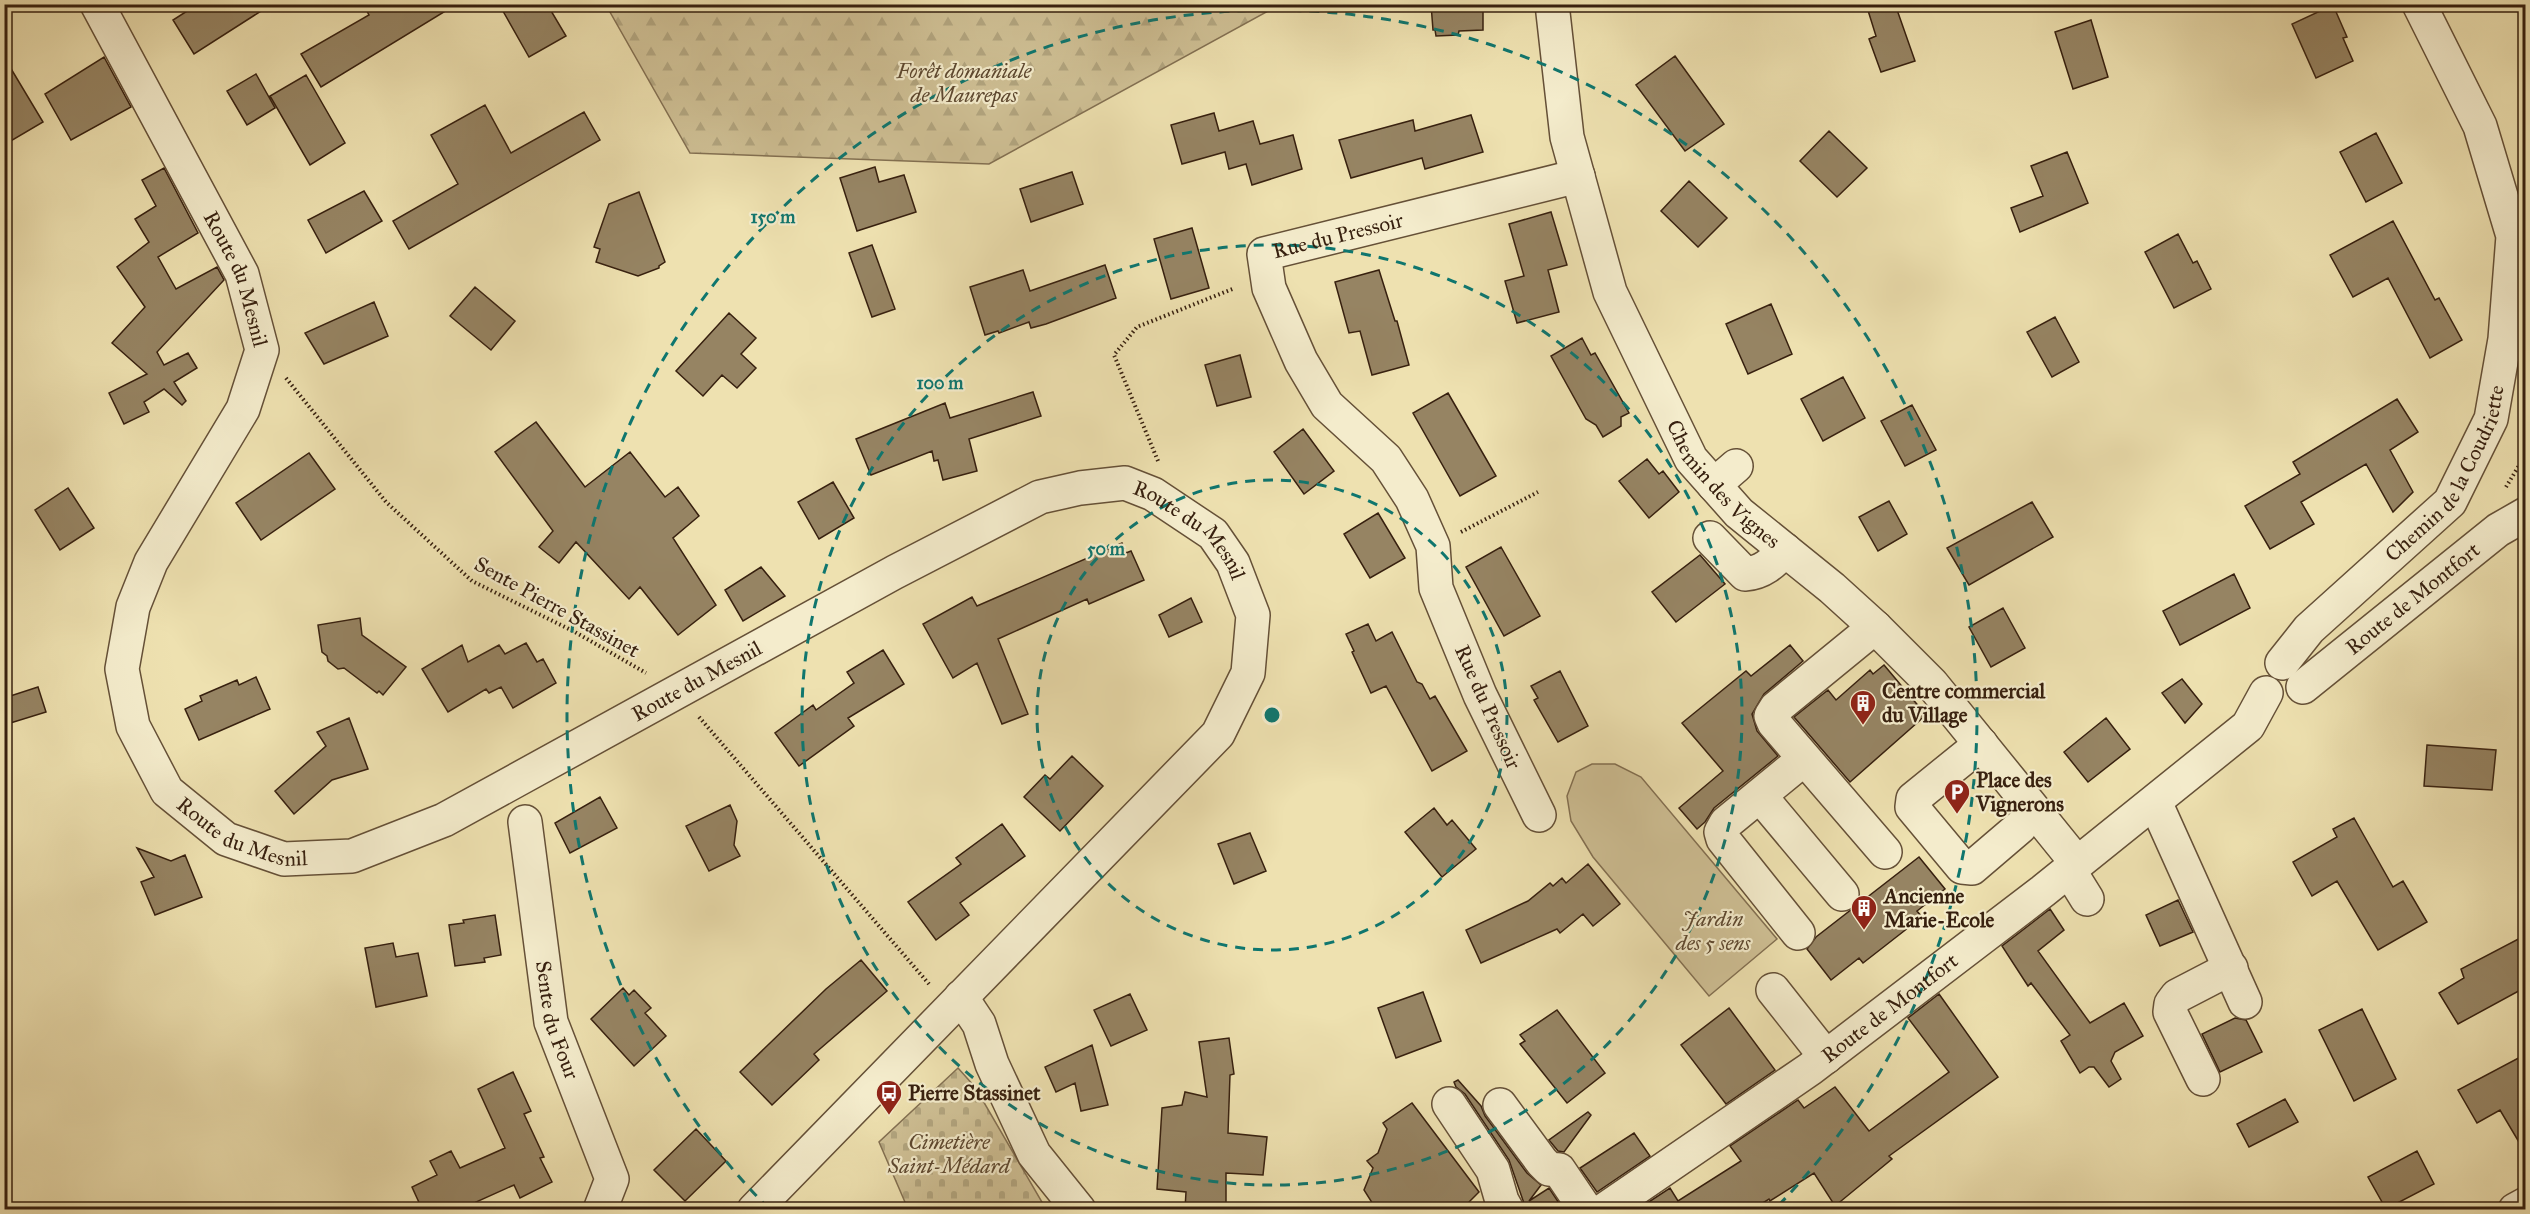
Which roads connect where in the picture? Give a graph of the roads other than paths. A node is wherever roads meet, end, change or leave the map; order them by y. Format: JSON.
{"nodes":[{"id":1,"x":97,"y":4,"type":"edge"},
{"id":2,"x":1552,"y":4,"type":"edge"},
{"id":3,"x":2419,"y":4,"type":"edge"},
{"id":4,"x":1578,"y":176,"type":"junction"},
{"id":5,"x":2526,"y":514,"type":"edge"},
{"id":6,"x":1710,"y":538,"type":"dead end"},
{"id":7,"x":1785,"y":550,"type":"junction"},
{"id":8,"x":1875,"y":627,"type":"junction"},
{"id":9,"x":2293,"y":675,"type":"junction"},
{"id":10,"x":1981,"y":744,"type":"junction"},
{"id":11,"x":1804,"y":759,"type":"junction"},
{"id":12,"x":1760,"y":796,"type":"junction"},
{"id":13,"x":2155,"y":802,"type":"junction"},
{"id":14,"x":1539,"y":815,"type":"dead end"},
{"id":15,"x":525,"y":822,"type":"dead end"},
{"id":16,"x":2020,"y":827,"type":"dead end"},
{"id":17,"x":1885,"y":852,"type":"dead end"},
{"id":18,"x":2073,"y":866,"type":"junction"},
{"id":19,"x":1842,"y":894,"type":"dead end"},
{"id":20,"x":2087,"y":899,"type":"dead end"},
{"id":21,"x":1798,"y":933,"type":"dead end"},
{"id":22,"x":2231,"y":969,"type":"junction"},
{"id":23,"x":1773,"y":990,"type":"dead end"},
{"id":24,"x":2245,"y":1002,"type":"dead end"},
{"id":25,"x":955,"y":1003,"type":"junction"},
{"id":26,"x":1826,"y":1057,"type":"junction"},
{"id":27,"x":2203,"y":1080,"type":"dead end"},
{"id":28,"x":1449,"y":1104,"type":"dead end"},
{"id":29,"x":1500,"y":1106,"type":"dead end"},
{"id":30,"x":2526,"y":1204,"type":"edge"},
{"id":31,"x":600,"y":1209,"type":"edge"},
{"id":32,"x":754,"y":1209,"type":"edge"},
{"id":33,"x":1079,"y":1209,"type":"edge"},
{"id":34,"x":1507,"y":1209,"type":"edge"},
{"id":35,"x":1586,"y":1209,"type":"edge"},
{"id":36,"x":1604,"y":1209,"type":"edge"},
{"id":37,"x":2516,"y":1209,"type":"edge"}],
"edges":[{"from":1,"to":25,"type":"street","name":"Route du Mesnil"},
{"from":2,"to":4,"type":"street","name":"Chemin des Vignes"},
{"from":3,"to":9,"type":"street","name":"Chemin de la Coudriette"},
{"from":4,"to":7,"type":"street","name":"Chemin des Vignes"},
{"from":4,"to":14,"type":"street","name":"Rue du Pressoir"},
{"from":5,"to":9,"type":"street","name":"Route de Montfort"},
{"from":6,"to":7,"type":"street"},
{"from":7,"to":8,"type":"street","name":"Chemin des Vignes"},
{"from":8,"to":10,"type":"street","name":"Chemin des Vignes"},
{"from":8,"to":11,"type":"street"},
{"from":9,"to":13,"type":"street","name":"Route de Montfort"},
{"from":10,"to":16,"type":"street"},
{"from":10,"to":18,"type":"street","name":"Chemin des Vignes"},
{"from":11,"to":12,"type":"street"},
{"from":11,"to":17,"type":"street"},
{"from":12,"to":19,"type":"street"},
{"from":12,"to":21,"type":"street"},
{"from":13,"to":18,"type":"street","name":"Route de Montfort"},
{"from":13,"to":22,"type":"street"},
{"from":15,"to":31,"type":"street","name":"Sente du Four"},
{"from":18,"to":20,"type":"street","name":"Chemin des Vignes"},
{"from":18,"to":26,"type":"street","name":"Route de Montfort"},
{"from":22,"to":24,"type":"street"},
{"from":22,"to":27,"type":"street"},
{"from":23,"to":26,"type":"street"},
{"from":25,"to":32,"type":"street","name":"Route du Mesnil"},
{"from":25,"to":33,"type":"street"},
{"from":26,"to":36,"type":"street","name":"Route de Montfort"},
{"from":28,"to":34,"type":"street"},
{"from":29,"to":35,"type":"street"},
{"from":30,"to":37,"type":"street"}]}
